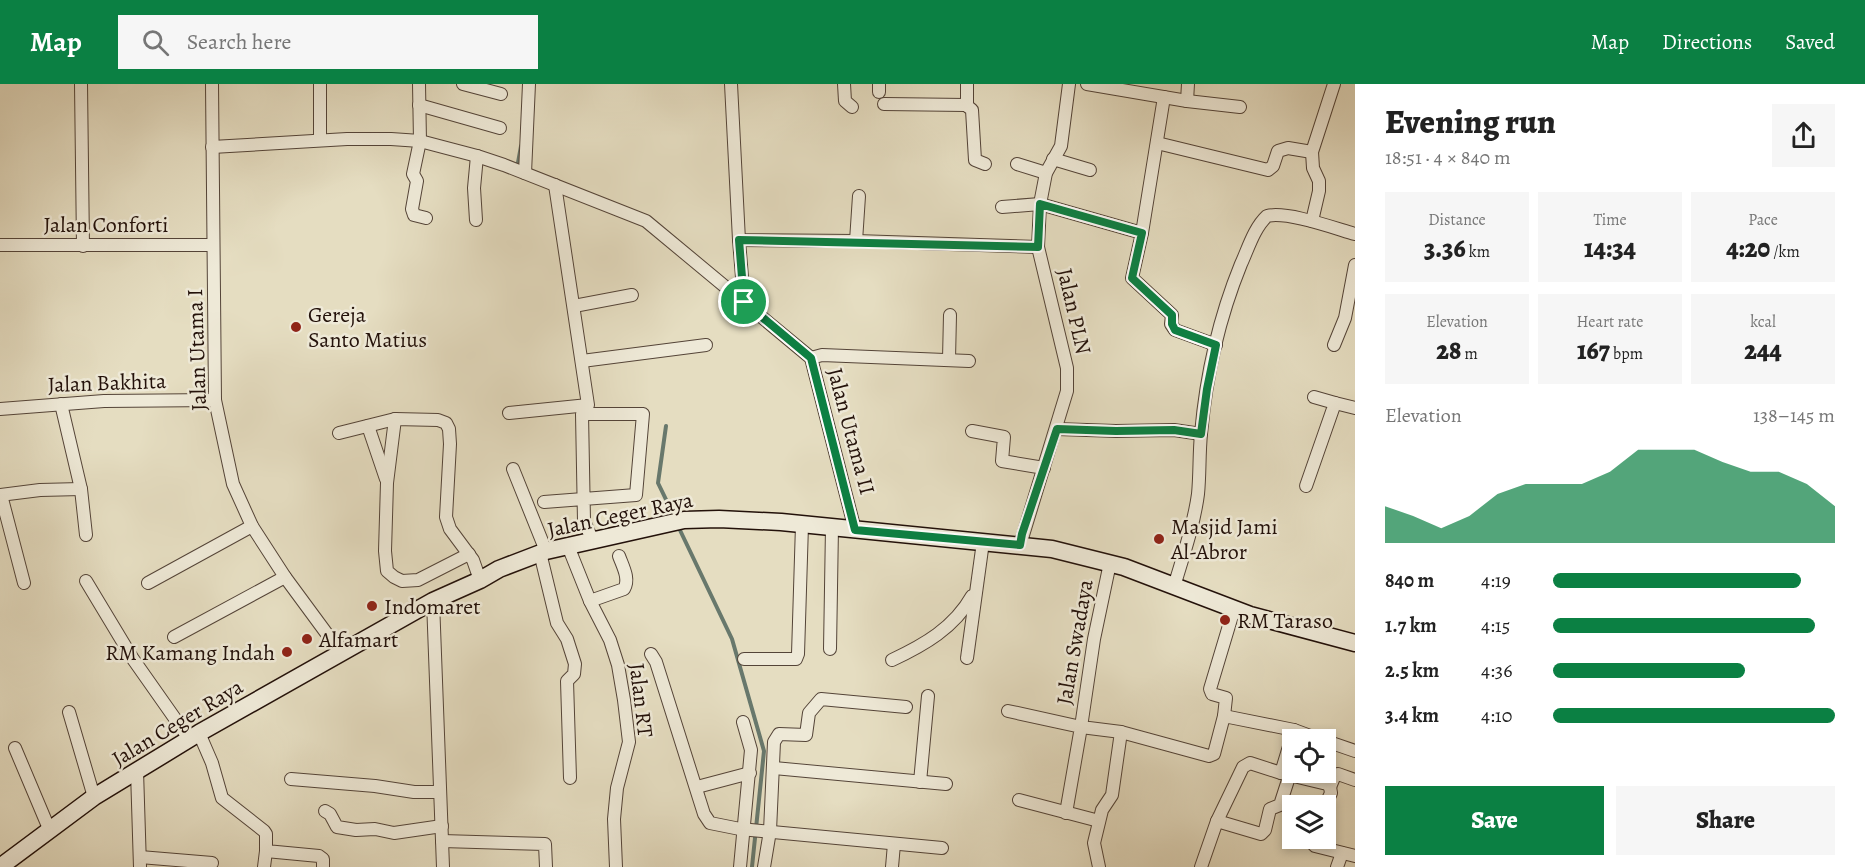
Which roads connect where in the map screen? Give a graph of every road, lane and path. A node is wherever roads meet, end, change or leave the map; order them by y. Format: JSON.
{"nodes":[{"id":1,"x":81,"y":84,"type":"edge"},
{"id":2,"x":212,"y":84,"type":"edge"},
{"id":3,"x":320,"y":84,"type":"edge"},
{"id":4,"x":419,"y":84,"type":"edge"},
{"id":5,"x":463,"y":84,"type":"edge"},
{"id":6,"x":529,"y":84,"type":"edge"},
{"id":7,"x":731,"y":84,"type":"edge"},
{"id":8,"x":844,"y":84,"type":"edge"},
{"id":9,"x":968,"y":84,"type":"edge"},
{"id":10,"x":1069,"y":84,"type":"edge"},
{"id":11,"x":1087,"y":84,"type":"edge"},
{"id":12,"x":1188,"y":84,"type":"edge"},
{"id":13,"x":1334,"y":84,"type":"edge"},
{"id":14,"x":501,"y":94,"type":"dead end"},
{"id":15,"x":1164,"y":97,"type":"junction"},
{"id":16,"x":1187,"y":101,"type":"junction"},
{"id":17,"x":884,"y":104,"type":"dead end"},
{"id":18,"x":419,"y":105,"type":"junction"},
{"id":19,"x":967,"y":106,"type":"junction"},
{"id":20,"x":1240,"y":107,"type":"dead end"},
{"id":21,"x":852,"y":108,"type":"dead end"},
{"id":22,"x":500,"y":128,"type":"dead end"},
{"id":23,"x":320,"y":140,"type":"junction"},
{"id":24,"x":420,"y":141,"type":"junction"},
{"id":25,"x":1157,"y":142,"type":"junction"},
{"id":26,"x":212,"y":147,"type":"junction"},
{"id":27,"x":1312,"y":152,"type":"junction"},
{"id":28,"x":477,"y":156,"type":"junction"},
{"id":29,"x":1053,"y":159,"type":"junction"},
{"id":30,"x":984,"y":164,"type":"dead end"},
{"id":31,"x":1017,"y":164,"type":"dead end"},
{"id":32,"x":1090,"y":170,"type":"dead end"},
{"id":33,"x":522,"y":172,"type":"junction"},
{"id":34,"x":1046,"y":173,"type":"junction"},
{"id":35,"x":556,"y":190,"type":"junction"},
{"id":36,"x":859,"y":196,"type":"dead end"},
{"id":37,"x":1040,"y":204,"type":"junction"},
{"id":38,"x":1002,"y":207,"type":"dead end"},
{"id":39,"x":426,"y":218,"type":"dead end"},
{"id":40,"x":476,"y":220,"type":"dead end"},
{"id":41,"x":1312,"y":221,"type":"junction"},
{"id":42,"x":1142,"y":233,"type":"junction"},
{"id":43,"x":1355,"y":234,"type":"edge"},
{"id":44,"x":739,"y":240,"type":"junction"},
{"id":45,"x":856,"y":241,"type":"junction"},
{"id":46,"x":0,"y":245,"type":"edge"},
{"id":47,"x":212,"y":245,"type":"junction"},
{"id":48,"x":83,"y":246,"type":"junction"},
{"id":49,"x":1038,"y":247,"type":"junction"},
{"id":50,"x":1355,"y":265,"type":"edge"},
{"id":51,"x":632,"y":295,"type":"dead end"},
{"id":52,"x":744,"y":302,"type":"junction"},
{"id":53,"x":574,"y":306,"type":"junction"},
{"id":54,"x":950,"y":315,"type":"dead end"},
{"id":55,"x":706,"y":345,"type":"dead end"},
{"id":56,"x":1216,"y":345,"type":"junction"},
{"id":57,"x":1334,"y":345,"type":"dead end"},
{"id":58,"x":811,"y":358,"type":"junction"},
{"id":59,"x":949,"y":359,"type":"junction"},
{"id":60,"x":586,"y":360,"type":"junction"},
{"id":61,"x":969,"y":361,"type":"dead end"},
{"id":62,"x":1314,"y":397,"type":"dead end"},
{"id":63,"x":215,"y":400,"type":"junction"},
{"id":64,"x":1335,"y":403,"type":"junction"},
{"id":65,"x":61,"y":404,"type":"junction"},
{"id":66,"x":1355,"y":408,"type":"edge"},
{"id":67,"x":0,"y":409,"type":"edge"},
{"id":68,"x":509,"y":413,"type":"dead end"},
{"id":69,"x":395,"y":419,"type":"junction"},
{"id":70,"x":368,"y":426,"type":"junction"},
{"id":71,"x":1057,"y":429,"type":"junction"},
{"id":72,"x":972,"y":431,"type":"dead end"},
{"id":73,"x":339,"y":433,"type":"dead end"},
{"id":74,"x":1201,"y":434,"type":"junction"},
{"id":75,"x":1044,"y":468,"type":"junction"},
{"id":76,"x":513,"y":469,"type":"dead end"},
{"id":77,"x":387,"y":483,"type":"junction"},
{"id":78,"x":1306,"y":486,"type":"dead end"},
{"id":79,"x":81,"y":489,"type":"junction"},
{"id":80,"x":1,"y":495,"type":"edge"},
{"id":81,"x":583,"y":500,"type":"junction"},
{"id":82,"x":544,"y":502,"type":"dead end"},
{"id":83,"x":802,"y":525,"type":"junction"},
{"id":84,"x":252,"y":526,"type":"junction"},
{"id":85,"x":831,"y":527,"type":"junction"},
{"id":86,"x":855,"y":530,"type":"junction"},
{"id":87,"x":86,"y":535,"type":"dead end"},
{"id":88,"x":592,"y":539,"type":"junction"},
{"id":89,"x":983,"y":542,"type":"junction"},
{"id":90,"x":1020,"y":545,"type":"junction"},
{"id":91,"x":568,"y":546,"type":"junction"},
{"id":92,"x":542,"y":553,"type":"junction"},
{"id":93,"x":469,"y":554,"type":"junction"},
{"id":94,"x":619,"y":556,"type":"dead end"},
{"id":95,"x":1110,"y":563,"type":"junction"},
{"id":96,"x":285,"y":577,"type":"junction"},
{"id":97,"x":87,"y":580,"type":"dead end"},
{"id":98,"x":480,"y":580,"type":"junction"},
{"id":99,"x":24,"y":583,"type":"dead end"},
{"id":100,"x":148,"y":583,"type":"dead end"},
{"id":101,"x":1174,"y":587,"type":"junction"},
{"id":102,"x":975,"y":592,"type":"junction"},
{"id":103,"x":433,"y":601,"type":"junction"},
{"id":104,"x":590,"y":601,"type":"junction"},
{"id":105,"x":1234,"y":609,"type":"junction"},
{"id":106,"x":174,"y":637,"type":"dead end"},
{"id":107,"x":1355,"y":643,"type":"edge"},
{"id":108,"x":830,"y":649,"type":"dead end"},
{"id":109,"x":340,"y":653,"type":"junction"},
{"id":110,"x":651,"y":654,"type":"dead end"},
{"id":111,"x":967,"y":658,"type":"dead end"},
{"id":112,"x":744,"y":659,"type":"dead end"},
{"id":113,"x":891,"y":660,"type":"dead end"},
{"id":114,"x":928,"y":696,"type":"dead end"},
{"id":115,"x":906,"y":707,"type":"dead end"},
{"id":116,"x":1008,"y":711,"type":"dead end"},
{"id":117,"x":69,"y":712,"type":"dead end"},
{"id":118,"x":1224,"y":716,"type":"junction"},
{"id":119,"x":743,"y":722,"type":"dead end"},
{"id":120,"x":1081,"y":726,"type":"junction"},
{"id":121,"x":1289,"y":729,"type":"edge"},
{"id":122,"x":1121,"y":732,"type":"junction"},
{"id":123,"x":194,"y":737,"type":"junction"},
{"id":124,"x":1336,"y":744,"type":"edge"},
{"id":125,"x":15,"y":748,"type":"dead end"},
{"id":126,"x":1355,"y":751,"type":"edge"},
{"id":127,"x":774,"y":768,"type":"junction"},
{"id":128,"x":137,"y":771,"type":"junction"},
{"id":129,"x":750,"y":773,"type":"junction"},
{"id":130,"x":1282,"y":773,"type":"edge"},
{"id":131,"x":570,"y":778,"type":"dead end"},
{"id":132,"x":291,"y":779,"type":"dead end"},
{"id":133,"x":1355,"y":780,"type":"edge"},
{"id":134,"x":920,"y":782,"type":"junction"},
{"id":135,"x":1284,"y":783,"type":"edge"},
{"id":136,"x":1323,"y":783,"type":"edge"},
{"id":137,"x":946,"y":784,"type":"dead end"},
{"id":138,"x":697,"y":787,"type":"junction"},
{"id":139,"x":1330,"y":787,"type":"junction"},
{"id":140,"x":440,"y":792,"type":"junction"},
{"id":141,"x":1329,"y":795,"type":"edge"},
{"id":142,"x":94,"y":797,"type":"junction"},
{"id":143,"x":1019,"y":800,"type":"dead end"},
{"id":144,"x":325,"y":811,"type":"dead end"},
{"id":145,"x":1066,"y":813,"type":"junction"},
{"id":146,"x":1099,"y":821,"type":"junction"},
{"id":147,"x":1217,"y":821,"type":"junction"},
{"id":148,"x":442,"y":826,"type":"junction"},
{"id":149,"x":747,"y":829,"type":"junction"},
{"id":150,"x":50,"y":831,"type":"junction"},
{"id":151,"x":768,"y":831,"type":"junction"},
{"id":152,"x":442,"y":841,"type":"junction"},
{"id":153,"x":894,"y":844,"type":"junction"},
{"id":154,"x":942,"y":848,"type":"dead end"},
{"id":155,"x":1328,"y":849,"type":"edge"},
{"id":156,"x":266,"y":851,"type":"junction"},
{"id":157,"x":1342,"y":853,"type":"junction"},
{"id":158,"x":1355,"y":856,"type":"edge"},
{"id":159,"x":140,"y":862,"type":"edge"},
{"id":160,"x":212,"y":863,"type":"dead end"},
{"id":161,"x":0,"y":867,"type":"edge"},
{"id":162,"x":264,"y":867,"type":"edge"},
{"id":163,"x":323,"y":867,"type":"edge"},
{"id":164,"x":442,"y":867,"type":"edge"},
{"id":165,"x":546,"y":867,"type":"edge"},
{"id":166,"x":616,"y":867,"type":"edge"},
{"id":167,"x":741,"y":867,"type":"edge"},
{"id":168,"x":764,"y":867,"type":"edge"},
{"id":169,"x":892,"y":867,"type":"edge"},
{"id":170,"x":1099,"y":867,"type":"edge"},
{"id":171,"x":1201,"y":867,"type":"edge"},
{"id":172,"x":1336,"y":867,"type":"edge"}],
"edges":[{"from":1,"to":48,"type":"street"},
{"from":2,"to":26,"type":"street","name":"Jalan Utama I"},
{"from":3,"to":23,"type":"street"},
{"from":4,"to":18,"type":"street"},
{"from":5,"to":14,"type":"street"},
{"from":6,"to":33,"type":"street"},
{"from":7,"to":44,"type":"street"},
{"from":8,"to":21,"type":"street"},
{"from":9,"to":19,"type":"street"},
{"from":10,"to":29,"type":"street","name":"Jalan PLN"},
{"from":11,"to":15,"type":"street"},
{"from":12,"to":16,"type":"street"},
{"from":13,"to":27,"type":"street"},
{"from":15,"to":16,"type":"street"},
{"from":15,"to":25,"type":"street"},
{"from":16,"to":20,"type":"street"},
{"from":17,"to":19,"type":"street"},
{"from":18,"to":22,"type":"street"},
{"from":18,"to":24,"type":"street"},
{"from":19,"to":30,"type":"street"},
{"from":23,"to":24,"type":"street","name":"Jalan Utama II"},
{"from":23,"to":26,"type":"street","name":"Jalan Utama II"},
{"from":24,"to":28,"type":"street","name":"Jalan Utama II"},
{"from":24,"to":39,"type":"street"},
{"from":25,"to":27,"type":"street"},
{"from":25,"to":42,"type":"street"},
{"from":26,"to":47,"type":"street","name":"Jalan Utama I"},
{"from":27,"to":41,"type":"street"},
{"from":28,"to":33,"type":"street","name":"Jalan Utama II"},
{"from":28,"to":40,"type":"street"},
{"from":29,"to":32,"type":"street"},
{"from":29,"to":34,"type":"street","name":"Jalan PLN"},
{"from":31,"to":34,"type":"street"},
{"from":33,"to":35,"type":"street","name":"Jalan Utama II"},
{"from":34,"to":37,"type":"street","name":"Jalan PLN"},
{"from":35,"to":52,"type":"street","name":"Jalan Utama II"},
{"from":35,"to":53,"type":"street"},
{"from":36,"to":45,"type":"street"},
{"from":37,"to":38,"type":"street"},
{"from":37,"to":42,"type":"street"},
{"from":37,"to":49,"type":"street","name":"Jalan PLN"},
{"from":41,"to":43,"type":"street"},
{"from":41,"to":56,"type":"street"},
{"from":42,"to":56,"type":"street"},
{"from":44,"to":45,"type":"street"},
{"from":44,"to":52,"type":"street"},
{"from":45,"to":49,"type":"street"},
{"from":46,"to":48,"type":"street","name":"Jalan Conforti"},
{"from":47,"to":48,"type":"street","name":"Jalan Conforti"},
{"from":47,"to":63,"type":"street","name":"Jalan Utama I"},
{"from":49,"to":71,"type":"street","name":"Jalan PLN"},
{"from":50,"to":57,"type":"street"},
{"from":51,"to":53,"type":"street"},
{"from":52,"to":58,"type":"street","name":"Jalan Utama II"},
{"from":53,"to":60,"type":"street"},
{"from":54,"to":59,"type":"street"},
{"from":55,"to":60,"type":"street"},
{"from":56,"to":74,"type":"street"},
{"from":58,"to":59,"type":"street"},
{"from":58,"to":86,"type":"street","name":"Jalan Utama II"},
{"from":59,"to":61,"type":"street"},
{"from":60,"to":68,"type":"street"},
{"from":62,"to":64,"type":"street"},
{"from":63,"to":65,"type":"street","name":"Jalan Bakhita"},
{"from":63,"to":84,"type":"street","name":"Jalan Utama I"},
{"from":64,"to":66,"type":"street"},
{"from":64,"to":78,"type":"street"},
{"from":65,"to":67,"type":"street","name":"Jalan Bakhita"},
{"from":65,"to":79,"type":"street"},
{"from":69,"to":70,"type":"street"},
{"from":69,"to":77,"type":"street"},
{"from":69,"to":93,"type":"street"},
{"from":70,"to":73,"type":"street"},
{"from":70,"to":77,"type":"street"},
{"from":71,"to":74,"type":"street"},
{"from":71,"to":75,"type":"street","name":"Jalan PLN"},
{"from":72,"to":75,"type":"street"},
{"from":74,"to":101,"type":"street"},
{"from":75,"to":90,"type":"street","name":"Jalan PLN"},
{"from":76,"to":92,"type":"street"},
{"from":77,"to":93,"type":"street"},
{"from":79,"to":80,"type":"street"},
{"from":79,"to":87,"type":"street"},
{"from":80,"to":99,"type":"street"},
{"from":81,"to":81,"type":"street"},
{"from":81,"to":82,"type":"street"},
{"from":81,"to":88,"type":"street"},
{"from":83,"to":85,"type":"main road","name":"Jalan Ceger Raya"},
{"from":83,"to":88,"type":"main road","name":"Jalan Ceger Raya"},
{"from":83,"to":112,"type":"street"},
{"from":84,"to":96,"type":"street","name":"Jalan Utama I"},
{"from":84,"to":100,"type":"street"},
{"from":85,"to":86,"type":"main road","name":"Jalan Ceger Raya"},
{"from":85,"to":108,"type":"street"},
{"from":86,"to":89,"type":"main road","name":"Jalan Ceger Raya"},
{"from":88,"to":91,"type":"main road","name":"Jalan Ceger Raya"},
{"from":89,"to":90,"type":"main road","name":"Jalan Ceger Raya"},
{"from":89,"to":102,"type":"street"},
{"from":90,"to":95,"type":"main road","name":"Jalan Ceger Raya"},
{"from":91,"to":92,"type":"main road","name":"Jalan Ceger Raya"},
{"from":91,"to":104,"type":"street","name":"Jalan RT"},
{"from":92,"to":98,"type":"main road","name":"Jalan Ceger Raya"},
{"from":92,"to":131,"type":"street"},
{"from":93,"to":98,"type":"street"},
{"from":94,"to":104,"type":"street"},
{"from":95,"to":101,"type":"main road","name":"Jalan Ceger Raya"},
{"from":95,"to":120,"type":"street","name":"Jalan Swadaya"},
{"from":96,"to":106,"type":"street"},
{"from":96,"to":109,"type":"street","name":"Jalan Utama I"},
{"from":97,"to":123,"type":"street"},
{"from":98,"to":103,"type":"main road","name":"Jalan Ceger Raya"},
{"from":101,"to":105,"type":"main road","name":"Jalan Ceger Raya"},
{"from":102,"to":111,"type":"street"},
{"from":102,"to":113,"type":"street"},
{"from":103,"to":109,"type":"main road","name":"Jalan Ceger Raya"},
{"from":103,"to":140,"type":"street"},
{"from":104,"to":166,"type":"street","name":"Jalan RT"},
{"from":105,"to":107,"type":"main road","name":"Jalan Ceger Raya"},
{"from":105,"to":118,"type":"street"},
{"from":109,"to":123,"type":"main road","name":"Jalan Ceger Raya"},
{"from":110,"to":138,"type":"street"},
{"from":114,"to":134,"type":"street"},
{"from":115,"to":127,"type":"street"},
{"from":116,"to":120,"type":"street"},
{"from":117,"to":142,"type":"street"},
{"from":118,"to":121,"type":"street"},
{"from":118,"to":122,"type":"street","name":"Jalan Swadaya"},
{"from":119,"to":129,"type":"street"},
{"from":120,"to":122,"type":"street","name":"Jalan Swadaya"},
{"from":120,"to":145,"type":"street"},
{"from":122,"to":146,"type":"street"},
{"from":123,"to":128,"type":"main road","name":"Jalan Ceger Raya"},
{"from":123,"to":156,"type":"street"},
{"from":124,"to":126,"type":"street"},
{"from":125,"to":150,"type":"street"},
{"from":127,"to":134,"type":"street"},
{"from":127,"to":151,"type":"street"},
{"from":128,"to":142,"type":"main road","name":"Jalan Ceger Raya"},
{"from":128,"to":159,"type":"street"},
{"from":129,"to":138,"type":"street"},
{"from":129,"to":149,"type":"street"},
{"from":130,"to":147,"type":"street"},
{"from":132,"to":140,"type":"street"},
{"from":133,"to":139,"type":"street"},
{"from":134,"to":137,"type":"street"},
{"from":135,"to":147,"type":"street"},
{"from":136,"to":139,"type":"street"},
{"from":138,"to":149,"type":"street"},
{"from":139,"to":141,"type":"street"},
{"from":140,"to":148,"type":"street"},
{"from":142,"to":150,"type":"main road","name":"Jalan Ceger Raya"},
{"from":143,"to":145,"type":"street"},
{"from":144,"to":148,"type":"street"},
{"from":145,"to":146,"type":"street"},
{"from":146,"to":170,"type":"street"},
{"from":147,"to":171,"type":"street"},
{"from":148,"to":152,"type":"street"},
{"from":149,"to":151,"type":"street"},
{"from":149,"to":167,"type":"street"},
{"from":150,"to":161,"type":"main road","name":"Jalan Ceger Raya"},
{"from":151,"to":153,"type":"street"},
{"from":151,"to":168,"type":"street"},
{"from":152,"to":164,"type":"street"},
{"from":152,"to":165,"type":"street"},
{"from":153,"to":154,"type":"street"},
{"from":153,"to":169,"type":"street"},
{"from":155,"to":157,"type":"street"},
{"from":156,"to":162,"type":"street"},
{"from":156,"to":163,"type":"street"},
{"from":157,"to":158,"type":"street"},
{"from":157,"to":172,"type":"street"},
{"from":159,"to":160,"type":"street"}]}
